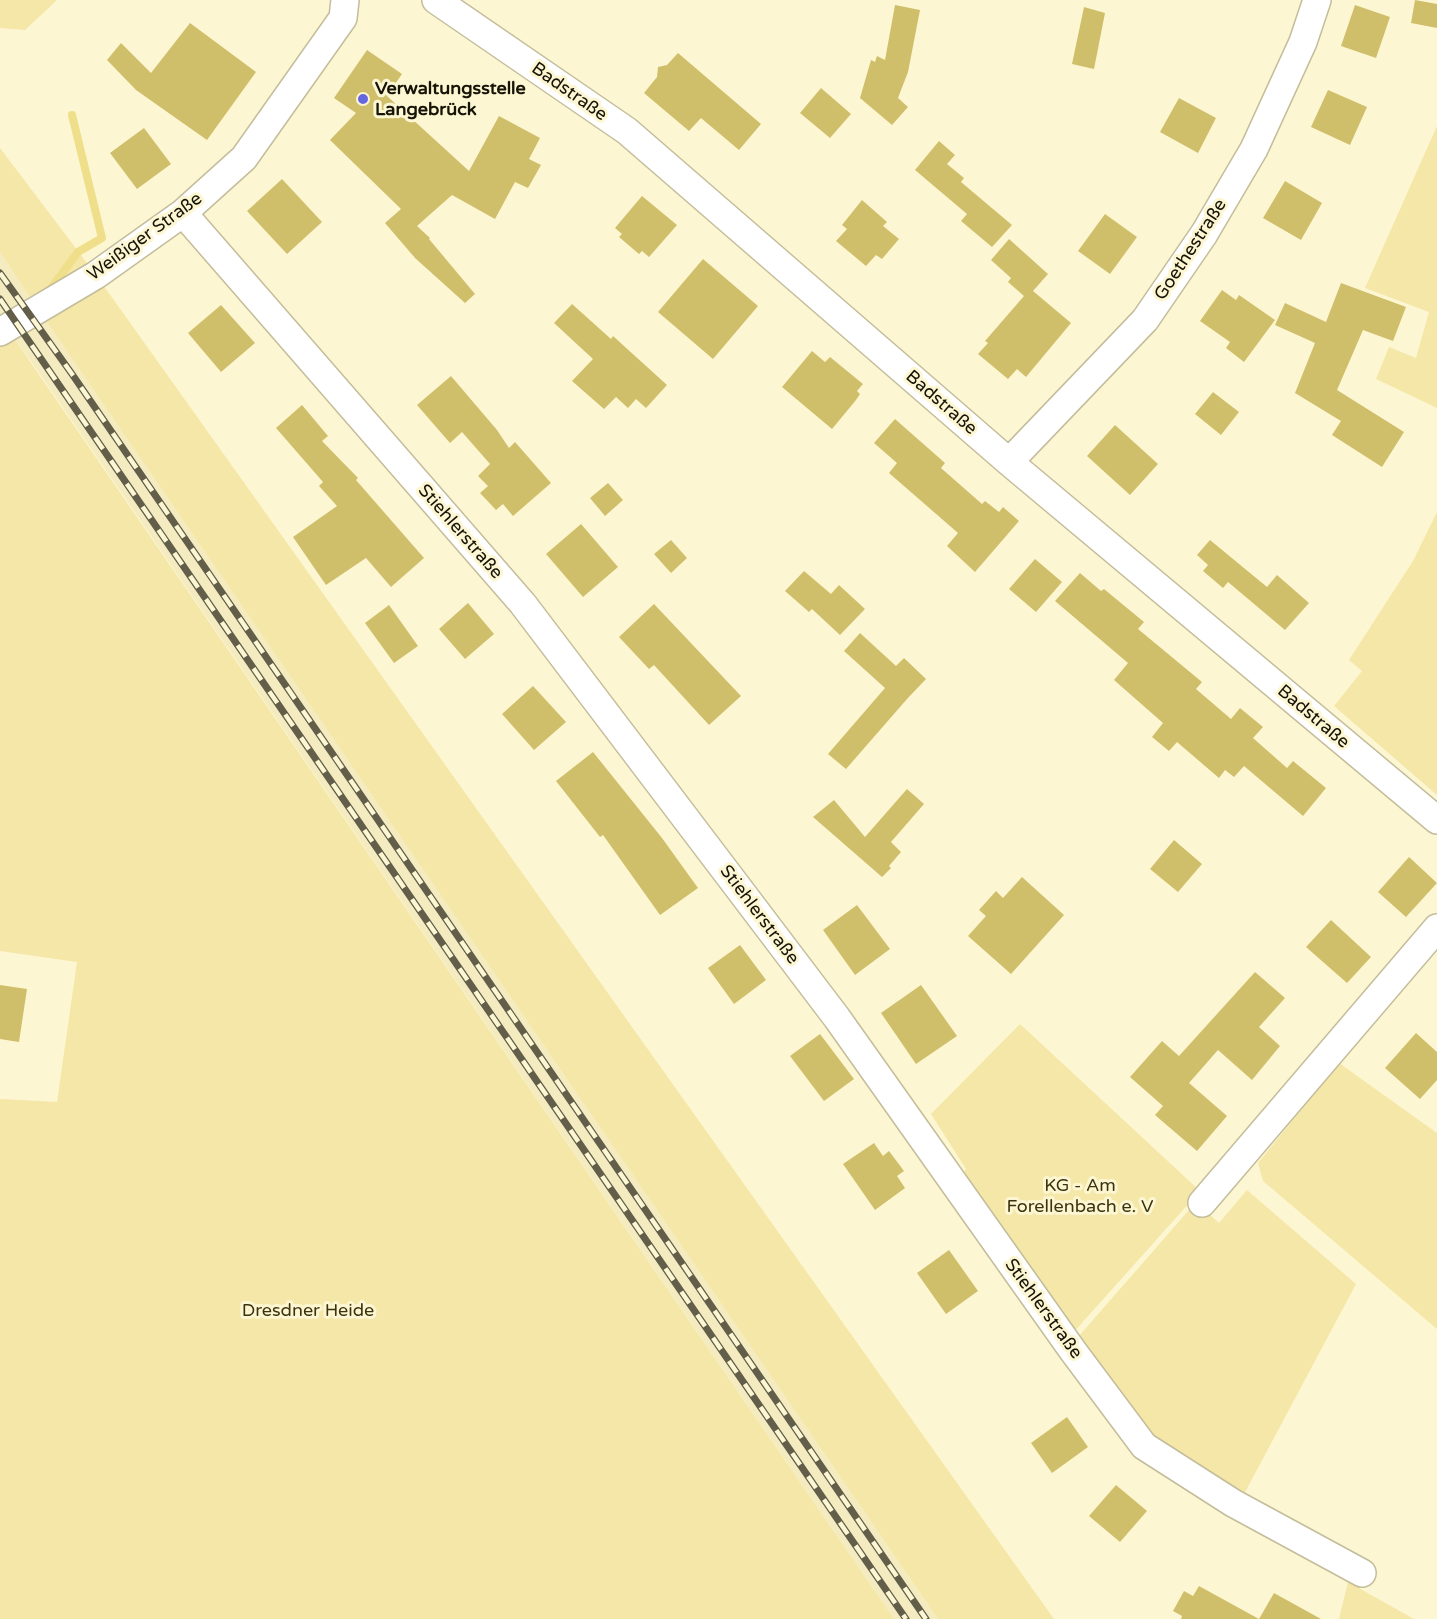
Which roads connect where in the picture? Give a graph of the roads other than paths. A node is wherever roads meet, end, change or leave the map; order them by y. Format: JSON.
{"nodes":[{"id":1,"x":345,"y":0,"type":"edge"},
{"id":2,"x":436,"y":0,"type":"edge"},
{"id":3,"x":1317,"y":0,"type":"edge"},
{"id":4,"x":469,"y":9,"type":"edge"},
{"id":5,"x":183,"y":213,"type":"junction"},
{"id":6,"x":0,"y":332,"type":"edge"},
{"id":7,"x":1009,"y":462,"type":"junction"},
{"id":8,"x":1437,"y":820,"type":"edge"},
{"id":9,"x":1437,"y":928,"type":"edge"},
{"id":10,"x":1202,"y":1203,"type":"dead end"},
{"id":11,"x":1362,"y":1573,"type":"dead end"}],
"edges":[{"from":1,"to":5,"type":"street","name":"Weißiger Straße"},
{"from":2,"to":4,"type":"street","name":"Badstraße"},
{"from":3,"to":7,"type":"street","name":"Goethestraße"},
{"from":4,"to":7,"type":"street","name":"Badstraße"},
{"from":5,"to":6,"type":"street","name":"Weißiger Straße"},
{"from":5,"to":11,"type":"street","name":"Stiehlerstraße"},
{"from":7,"to":8,"type":"street","name":"Badstraße"},
{"from":9,"to":10,"type":"street"}]}
